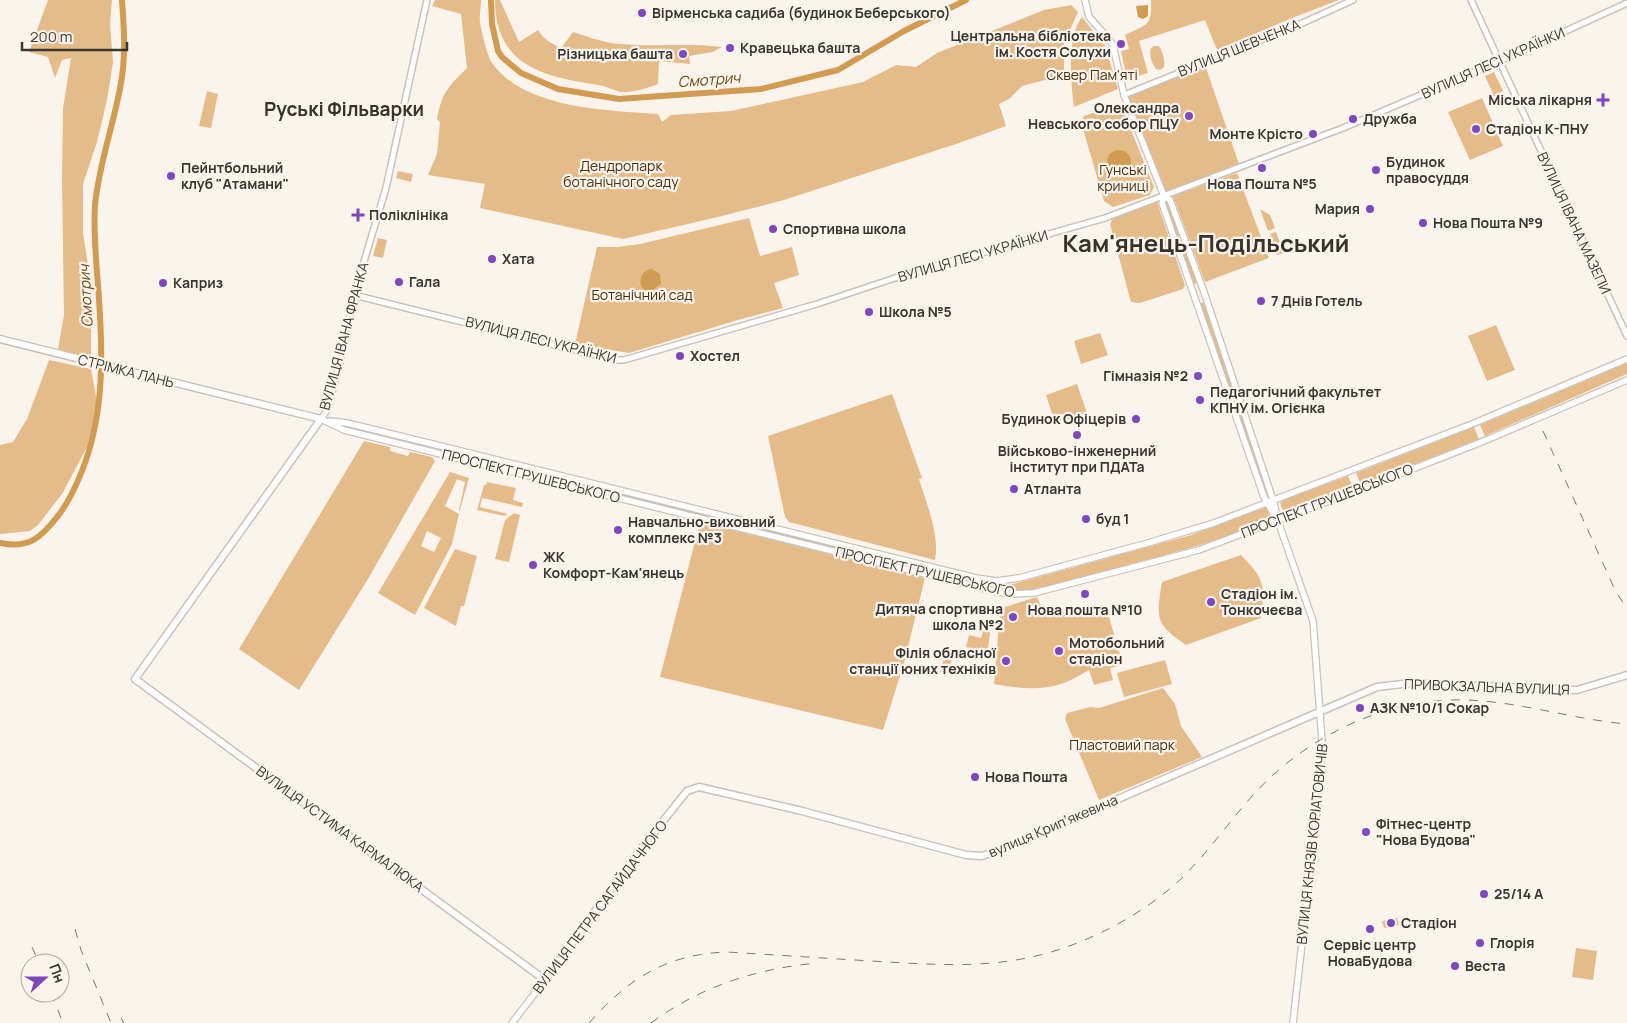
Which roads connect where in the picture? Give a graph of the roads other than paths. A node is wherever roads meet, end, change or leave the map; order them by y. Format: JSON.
{"nodes":[{"id":1,"x":427,"y":0,"type":"edge"},
{"id":2,"x":1353,"y":0,"type":"edge"},
{"id":3,"x":1472,"y":0,"type":"edge"},
{"id":4,"x":1086,"y":2,"type":"edge"},
{"id":5,"x":1627,"y":3,"type":"edge"},
{"id":6,"x":1500,"y":61,"type":"junction"},
{"id":7,"x":1124,"y":95,"type":"junction"},
{"id":8,"x":1164,"y":196,"type":"junction"},
{"id":9,"x":354,"y":295,"type":"junction"},
{"id":10,"x":1627,"y":336,"type":"edge"},
{"id":11,"x":0,"y":338,"type":"edge"},
{"id":12,"x":1627,"y":359,"type":"edge"},
{"id":13,"x":1627,"y":380,"type":"edge"},
{"id":14,"x":222,"y":395,"type":"joint"},
{"id":15,"x":321,"y":419,"type":"junction"},
{"id":16,"x":1273,"y":500,"type":"junction"},
{"id":17,"x":1266,"y":503,"type":"junction"},
{"id":18,"x":1278,"y":520,"type":"junction"},
{"id":19,"x":1627,"y":675,"type":"edge"},
{"id":20,"x":135,"y":679,"type":"joint"},
{"id":21,"x":1320,"y":710,"type":"junction"},
{"id":22,"x":687,"y":791,"type":"joint"},
{"id":23,"x":545,"y":980,"type":"junction"},
{"id":24,"x":512,"y":1023,"type":"edge"},
{"id":25,"x":1293,"y":1023,"type":"edge"}],
"edges":[{"from":1,"to":9,"type":"street","name":"ВУЛИЦЯ ІВАНА ФРАНКА"},
{"from":2,"to":7,"type":"street","name":"ВУЛИЦЯ ШЕВЧЕНКА"},
{"from":3,"to":6,"type":"street","name":"ВУЛИЦЯ ІВАНА МАЗЕПИ"},
{"from":4,"to":7,"type":"main road","name":"ВУЛИЦЯ КНЯЗІВ КОРІАТОВИЧІВ"},
{"from":5,"to":6,"type":"street","name":"ВУЛИЦЯ ЛЕСІ УКРАЇНКИ"},
{"from":6,"to":8,"type":"street","name":"ВУЛИЦЯ ЛЕСІ УКРАЇНКИ"},
{"from":6,"to":10,"type":"street","name":"ВУЛИЦЯ ІВАНА МАЗЕПИ"},
{"from":7,"to":8,"type":"main road","name":"ВУЛИЦЯ КНЯЗІВ КОРІАТОВИЧІВ"},
{"from":8,"to":9,"type":"street","name":"ВУЛИЦЯ ЛЕСІ УКРАЇНКИ"},
{"from":8,"to":16,"type":"main road","name":"ВУЛИЦЯ КНЯЗІВ КОРІАТОВИЧІВ"},
{"from":8,"to":17,"type":"main road","name":"ВУЛИЦЯ КНЯЗІВ КОРІАТОВИЧІВ"},
{"from":9,"to":15,"type":"street","name":"ВУЛИЦЯ ІВАНА ФРАНКА"},
{"from":11,"to":14,"type":"main road","name":"СТРІМКА ЛАНЬ"},
{"from":12,"to":16,"type":"main road","name":"ПРОСПЕКТ ГРУШЕВСЬКОГО"},
{"from":13,"to":18,"type":"main road","name":"ПРОСПЕКТ ГРУШЕВСЬКОГО"},
{"from":14,"to":15,"type":"main road","name":"ПРОСПЕКТ ГРУШЕВСЬКОГО"},
{"from":15,"to":17,"type":"main road","name":"ПРОСПЕКТ ГРУШЕВСЬКОГО"},
{"from":15,"to":18,"type":"main road","name":"ПРОСПЕКТ ГРУШЕВСЬКОГО"},
{"from":15,"to":20,"type":"main road","name":"ВУЛИЦЯ ІВАНА ФРАНКА"},
{"from":16,"to":17,"type":"main road","name":"ПРОСПЕКТ ГРУШЕВСЬКОГО"},
{"from":16,"to":18,"type":"main road","name":"ВУЛИЦЯ КНЯЗІВ КОРІАТОВИЧІВ"},
{"from":17,"to":18,"type":"main road","name":"ВУЛИЦЯ КНЯЗІВ КОРІАТОВИЧІВ"},
{"from":18,"to":21,"type":"main road","name":"ВУЛИЦЯ КНЯЗІВ КОРІАТОВИЧІВ"},
{"from":19,"to":21,"type":"main road","name":"ПРИВОКЗАЛЬНА ВУЛИЦЯ"},
{"from":20,"to":23,"type":"main road","name":"ВУЛИЦЯ УСТИМА КАРМАЛЮКА"},
{"from":21,"to":22,"type":"main road","name":"вулиця Крипʼякевича"},
{"from":21,"to":25,"type":"main road","name":"ВУЛИЦЯ КНЯЗІВ КОРІАТОВИЧІВ"},
{"from":22,"to":23,"type":"main road","name":"ВУЛИЦЯ ПЕТРА САГАЙДАЧНОГО"},
{"from":23,"to":24,"type":"main road","name":"ВУЛИЦЯ ПЕТРА САГАЙДАЧНОГО"}]}
